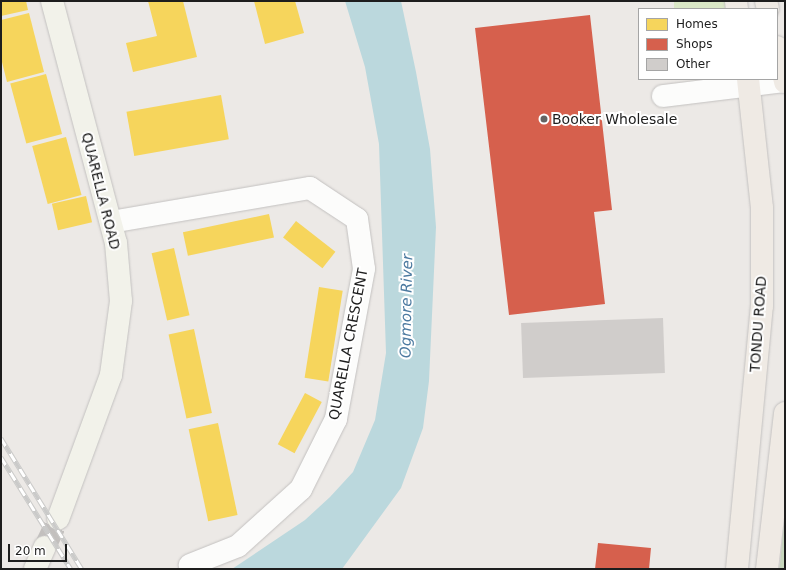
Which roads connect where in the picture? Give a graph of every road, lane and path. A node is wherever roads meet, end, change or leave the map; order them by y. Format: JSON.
{"nodes":[{"id":1,"x":52,"y":1,"type":"edge"},
{"id":2,"x":778,"y":51,"type":"edge"},
{"id":3,"x":785,"y":82,"type":"edge"},
{"id":4,"x":749,"y":83,"type":"edge"},
{"id":5,"x":663,"y":96,"type":"dead end"},
{"id":6,"x":111,"y":222,"type":"junction"},
{"id":7,"x":785,"y":413,"type":"edge"},
{"id":8,"x":58,"y":519,"type":"tunnel mouth"},
{"id":9,"x":45,"y":546,"type":"tunnel mouth"},
{"id":10,"x":190,"y":565,"type":"dead end"},
{"id":11,"x":35,"y":569,"type":"edge"},
{"id":12,"x":737,"y":569,"type":"edge"},
{"id":13,"x":767,"y":569,"type":"edge"}],
"edges":[{"from":1,"to":6,"type":"street","name":"QUARELLA ROAD"},
{"from":2,"to":3,"type":"main road"},
{"from":3,"to":4,"type":"street"},
{"from":4,"to":5,"type":"street"},
{"from":4,"to":12,"type":"main road","name":"TONDU ROAD"},
{"from":6,"to":8,"type":"street","name":"QUARELLA ROAD"},
{"from":6,"to":10,"type":"street","name":"QUARELLA CRESCENT"},
{"from":7,"to":13,"type":"main road"},
{"from":9,"to":11,"type":"street"}]}
